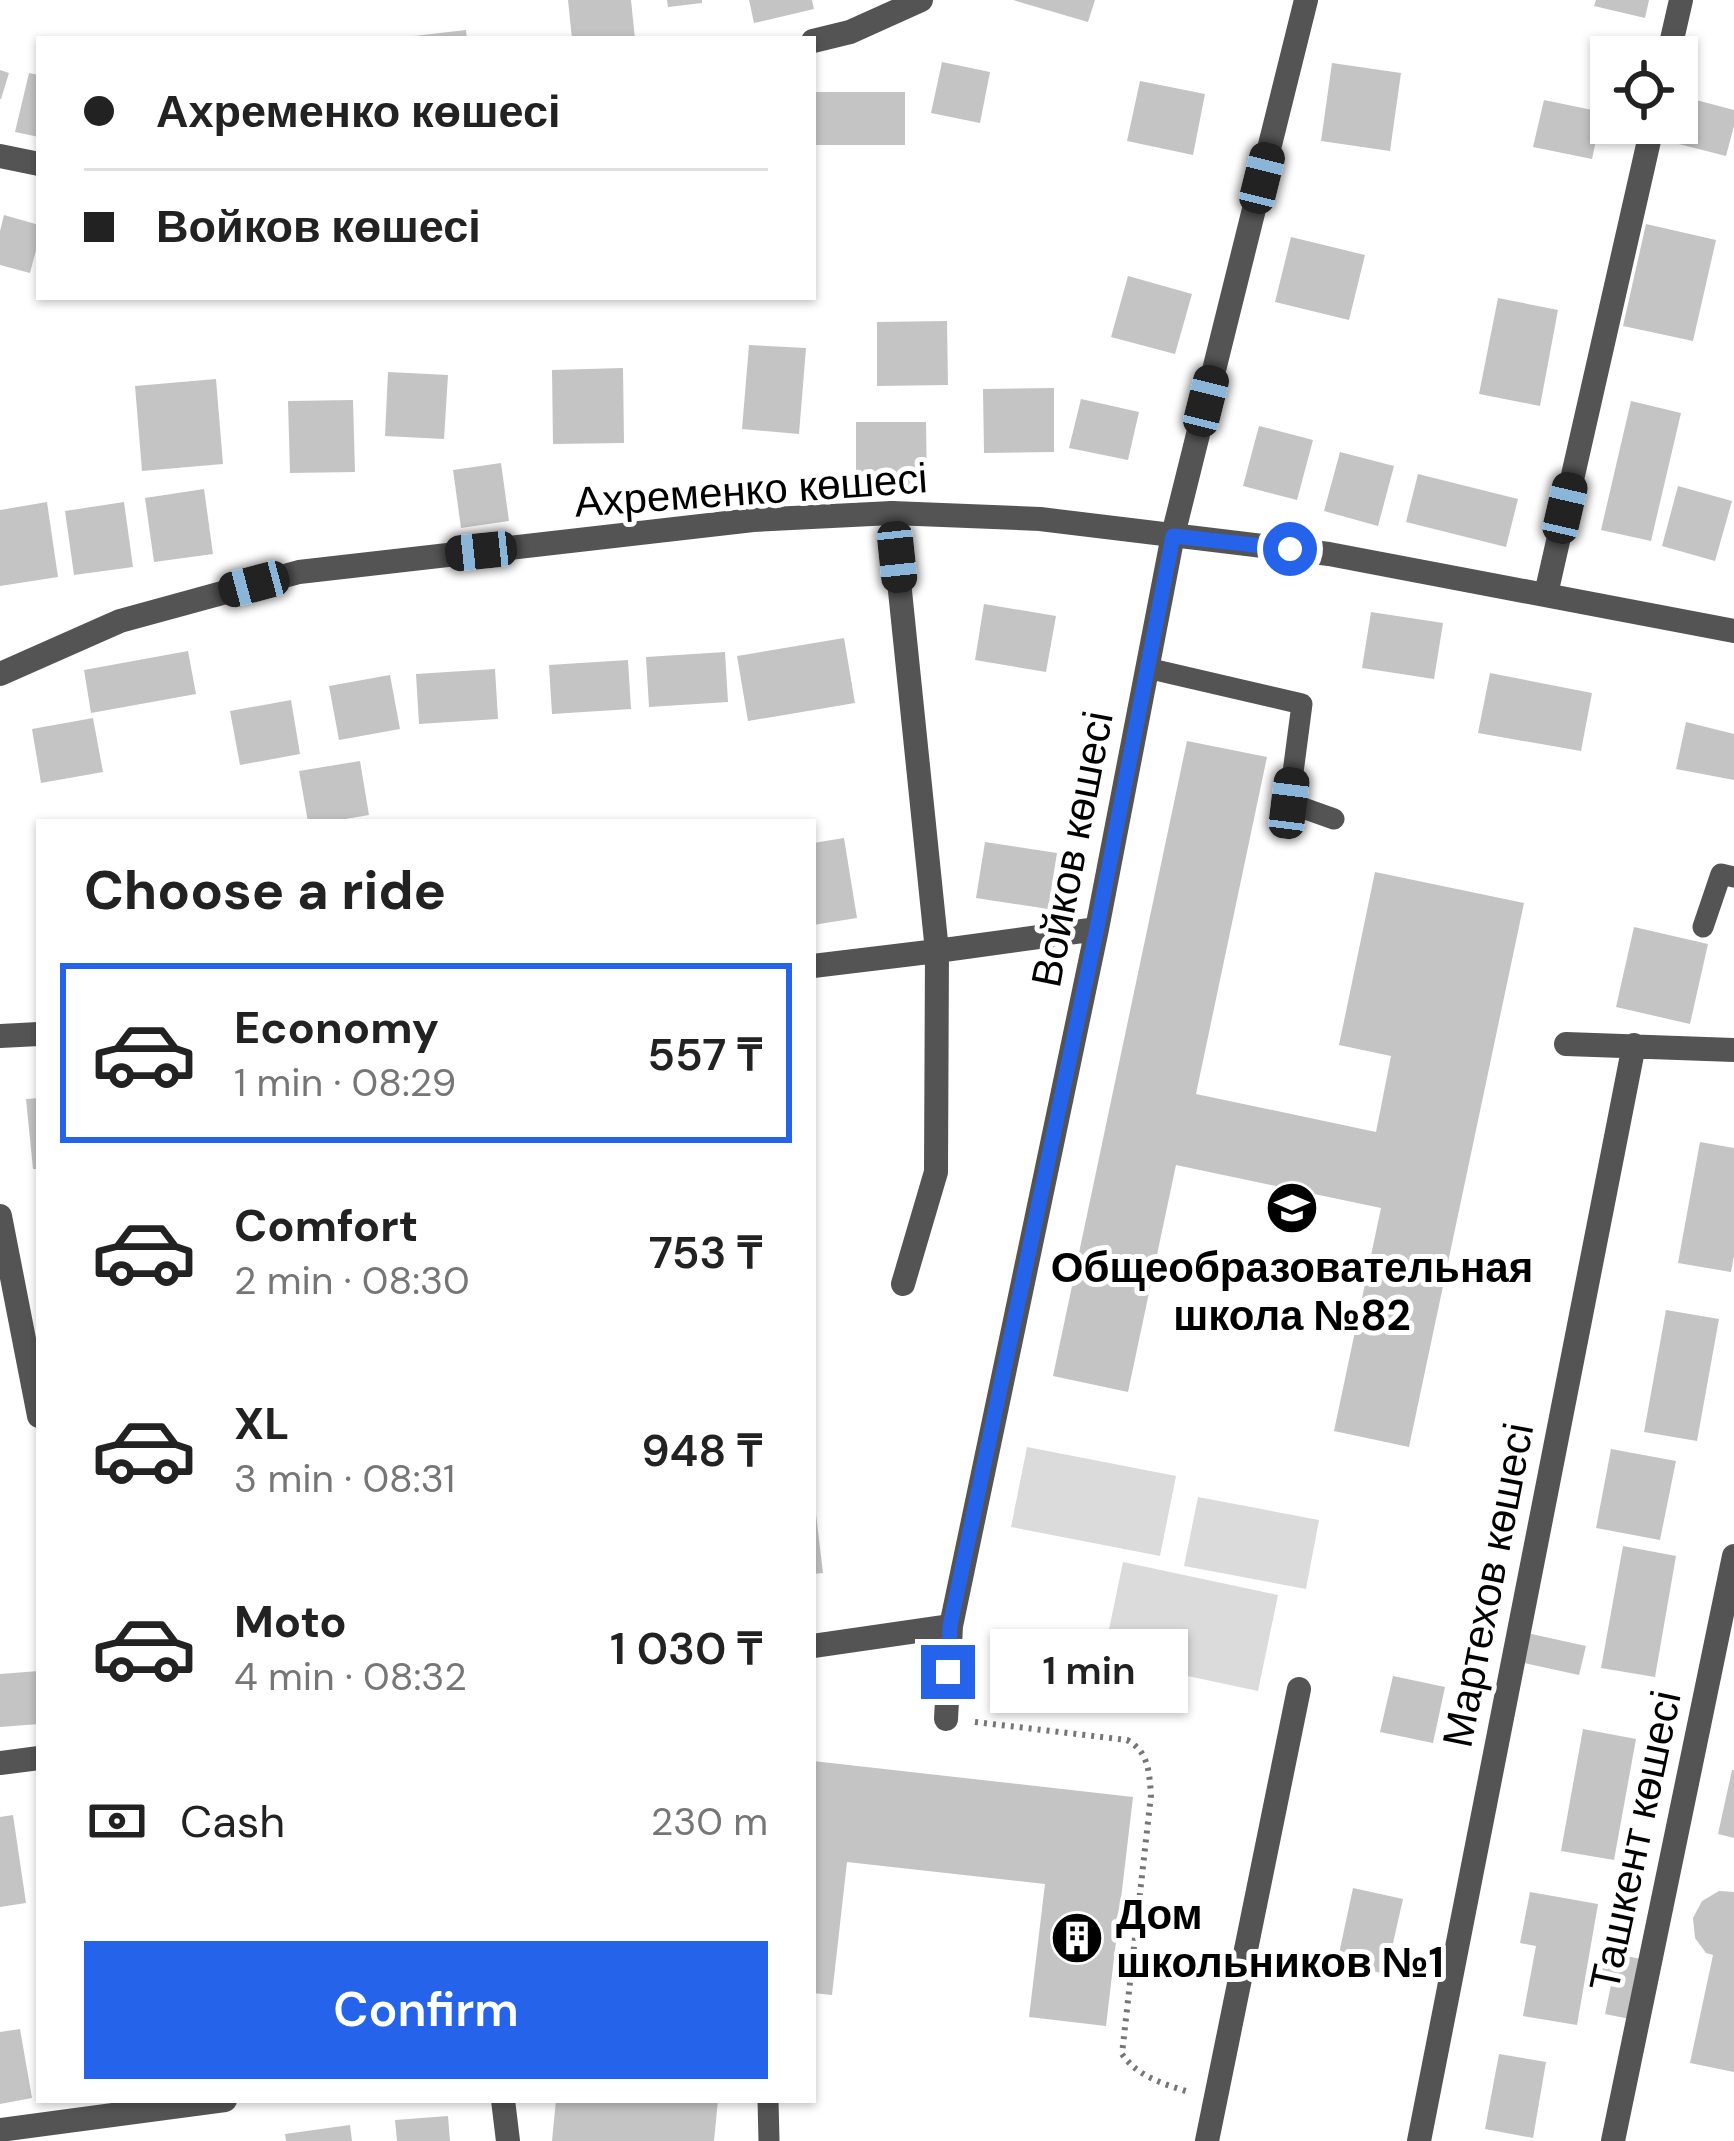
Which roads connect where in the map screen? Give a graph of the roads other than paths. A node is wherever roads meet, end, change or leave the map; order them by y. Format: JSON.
{"nodes":[{"id":1,"x":921,"y":0,"type":"edge"},
{"id":2,"x":1306,"y":0,"type":"edge"},
{"id":3,"x":1681,"y":0,"type":"edge"},
{"id":4,"x":1673,"y":36,"type":"edge"},
{"id":5,"x":816,"y":40,"type":"edge"},
{"id":6,"x":1648,"y":144,"type":"edge"},
{"id":7,"x":0,"y":156,"type":"edge"},
{"id":8,"x":36,"y":163,"type":"edge"},
{"id":9,"x":892,"y":513,"type":"junction"},
{"id":10,"x":1173,"y":536,"type":"junction"},
{"id":11,"x":1546,"y":594,"type":"junction"},
{"id":12,"x":1734,"y":631,"type":"edge"},
{"id":13,"x":1148,"y":668,"type":"junction"},
{"id":14,"x":0,"y":674,"type":"edge"},
{"id":15,"x":1334,"y":819,"type":"dead end"},
{"id":16,"x":1734,"y":877,"type":"edge"},
{"id":17,"x":1703,"y":927,"type":"dead end"},
{"id":18,"x":1097,"y":928,"type":"junction"},
{"id":19,"x":937,"y":951,"type":"junction"},
{"id":20,"x":816,"y":966,"type":"edge"},
{"id":21,"x":36,"y":1034,"type":"edge"},
{"id":22,"x":0,"y":1036,"type":"edge"},
{"id":23,"x":1566,"y":1045,"type":"dead end"},
{"id":24,"x":1634,"y":1045,"type":"junction"},
{"id":25,"x":1734,"y":1050,"type":"edge"},
{"id":26,"x":0,"y":1216,"type":"edge"},
{"id":27,"x":903,"y":1284,"type":"dead end"},
{"id":28,"x":36,"y":1401,"type":"edge"},
{"id":29,"x":1734,"y":1556,"type":"edge"},
{"id":30,"x":950,"y":1626,"type":"junction"},
{"id":31,"x":816,"y":1646,"type":"edge"},
{"id":32,"x":1299,"y":1689,"type":"dead end"},
{"id":33,"x":946,"y":1719,"type":"road end"},
{"id":34,"x":36,"y":1758,"type":"edge"},
{"id":35,"x":0,"y":1763,"type":"edge"},
{"id":36,"x":202,"y":2103,"type":"edge"},
{"id":37,"x":503,"y":2103,"type":"edge"},
{"id":38,"x":768,"y":2103,"type":"edge"},
{"id":39,"x":0,"y":2130,"type":"edge"},
{"id":40,"x":508,"y":2141,"type":"edge"},
{"id":41,"x":769,"y":2141,"type":"edge"},
{"id":42,"x":1207,"y":2141,"type":"edge"},
{"id":43,"x":1419,"y":2141,"type":"edge"},
{"id":44,"x":1612,"y":2141,"type":"edge"}],
"edges":[{"from":1,"to":5,"type":"street"},
{"from":2,"to":10,"type":"street","name":"Войков көшесі"},
{"from":3,"to":4,"type":"street"},
{"from":6,"to":11,"type":"street"},
{"from":7,"to":8,"type":"street"},
{"from":9,"to":10,"type":"street","name":"Ахременко көшесі"},
{"from":9,"to":14,"type":"street","name":"Ахременко көшесі"},
{"from":9,"to":19,"type":"street"},
{"from":10,"to":11,"type":"street","name":"Ахременко көшесі"},
{"from":10,"to":13,"type":"street","name":"Войков көшесі"},
{"from":11,"to":12,"type":"street","name":"Ахременко көшесі"},
{"from":13,"to":15,"type":"lane"},
{"from":13,"to":18,"type":"street","name":"Войков көшесі"},
{"from":16,"to":17,"type":"lane"},
{"from":18,"to":19,"type":"street"},
{"from":18,"to":30,"type":"street","name":"Войков көшесі"},
{"from":19,"to":20,"type":"street"},
{"from":19,"to":27,"type":"street"},
{"from":21,"to":22,"type":"street"},
{"from":23,"to":24,"type":"street"},
{"from":24,"to":25,"type":"street"},
{"from":24,"to":43,"type":"street","name":"Мартехов көшесі"},
{"from":26,"to":28,"type":"street"},
{"from":29,"to":44,"type":"street","name":"Ташкент көшесі"},
{"from":30,"to":31,"type":"street"},
{"from":30,"to":33,"type":"street","name":"Войков көшесі"},
{"from":32,"to":42,"type":"street"},
{"from":34,"to":35,"type":"street"},
{"from":36,"to":39,"type":"street"},
{"from":37,"to":40,"type":"street"},
{"from":38,"to":41,"type":"lane"}]}
